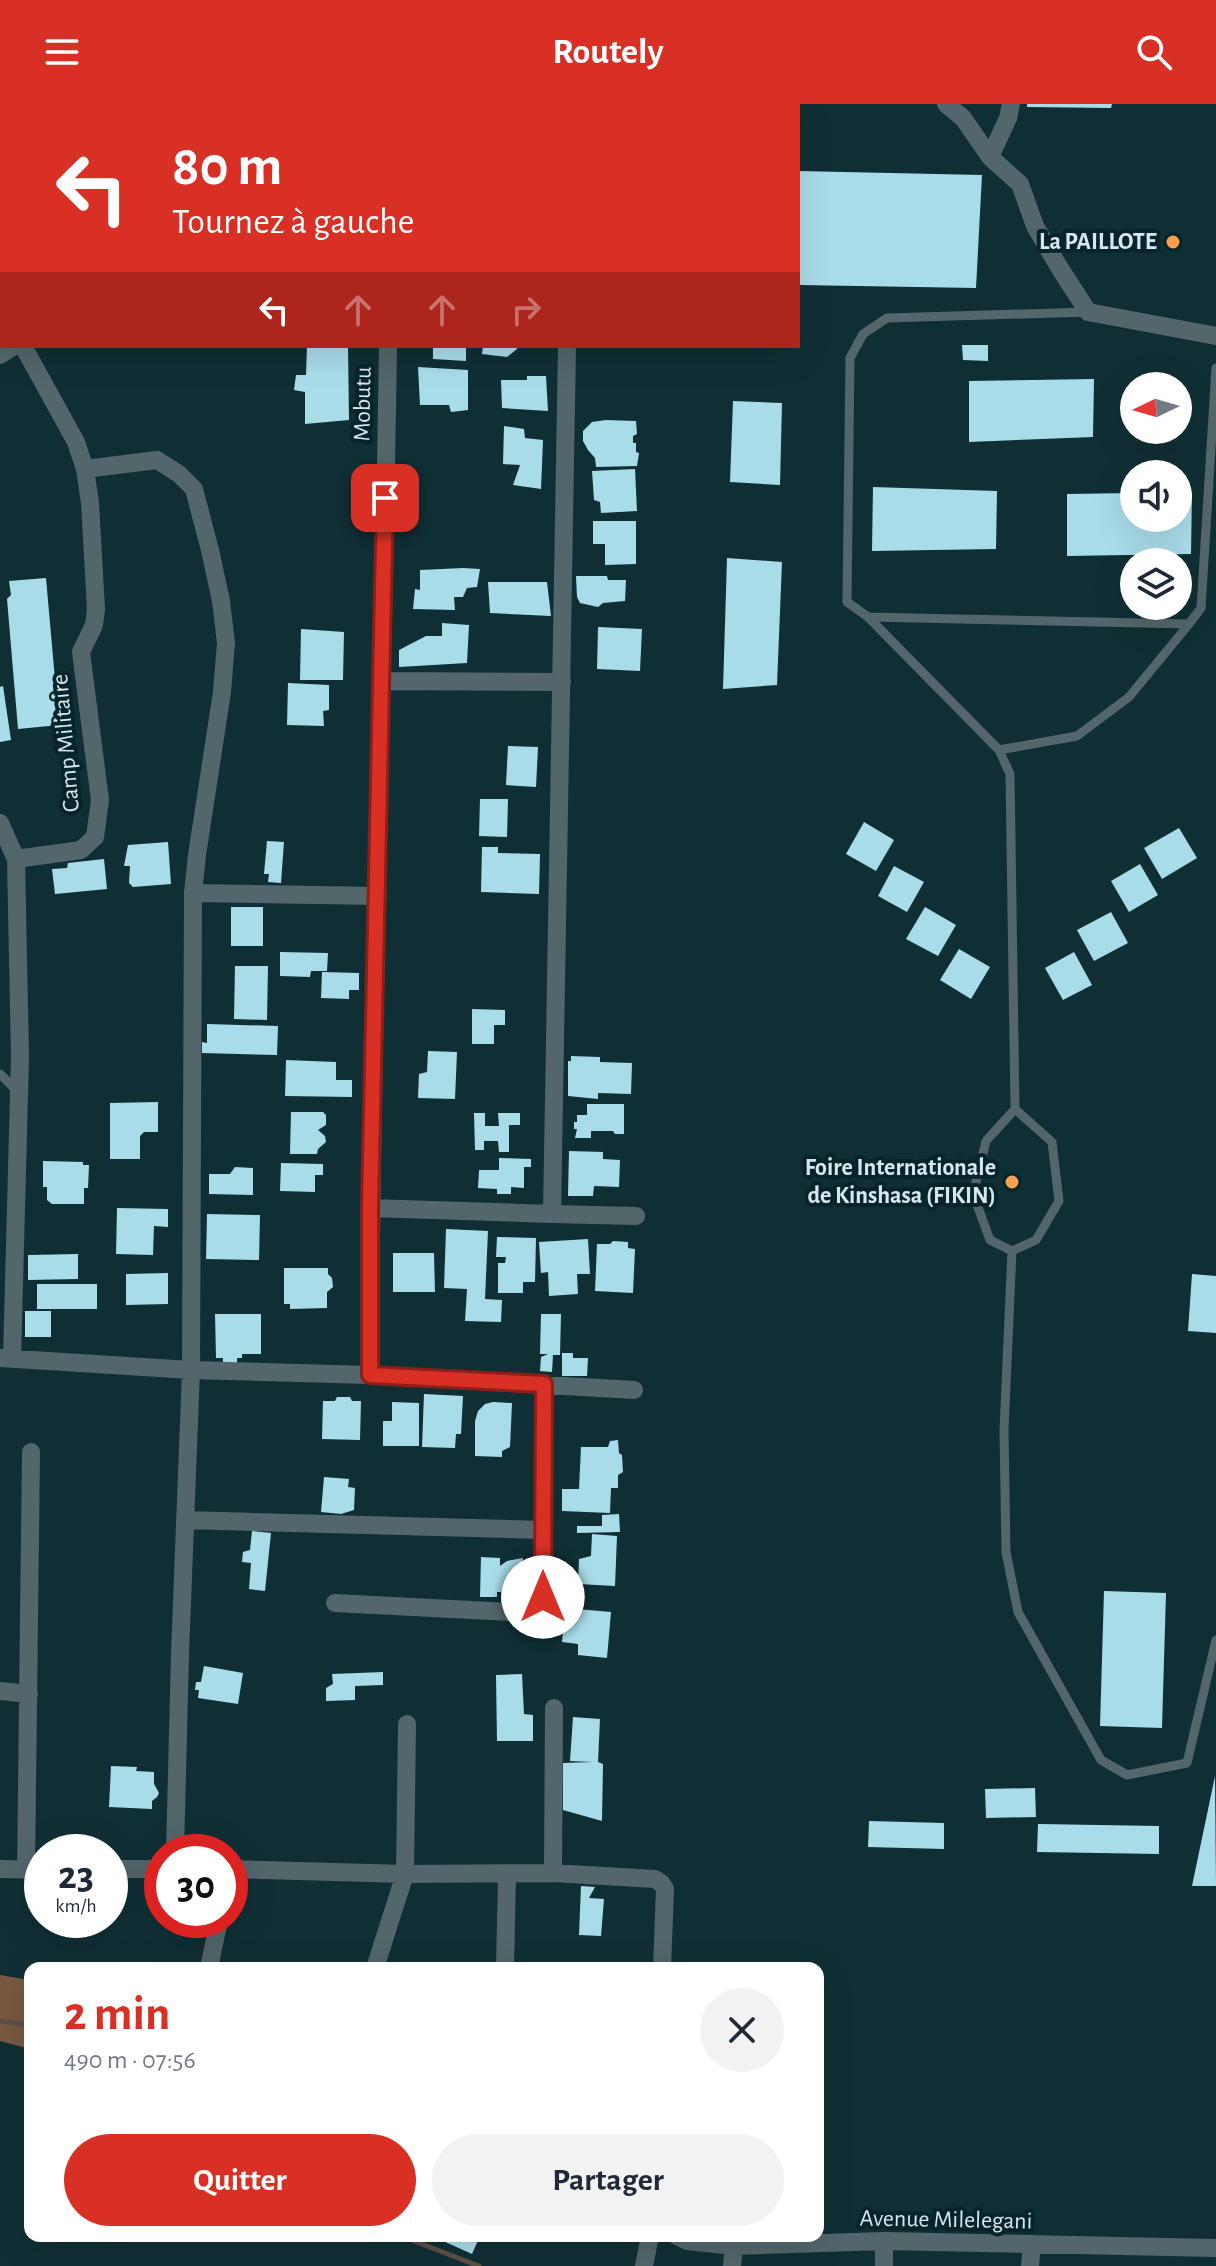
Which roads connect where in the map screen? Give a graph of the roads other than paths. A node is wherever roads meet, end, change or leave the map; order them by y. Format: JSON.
{"nodes":[{"id":1,"x":946,"y":104,"type":"edge"},
{"id":2,"x":1011,"y":104,"type":"edge"},
{"id":3,"x":990,"y":157,"type":"junction"},
{"id":4,"x":1088,"y":312,"type":"junction"},
{"id":5,"x":1216,"y":336,"type":"edge"},
{"id":6,"x":24,"y":348,"type":"edge"},
{"id":7,"x":388,"y":348,"type":"edge"},
{"id":8,"x":567,"y":348,"type":"edge"},
{"id":9,"x":1216,"y":368,"type":"edge"},
{"id":10,"x":85,"y":469,"type":"junction"},
{"id":11,"x":868,"y":617,"type":"junction"},
{"id":12,"x":1189,"y":624,"type":"junction"},
{"id":13,"x":383,"y":681,"type":"junction"},
{"id":14,"x":562,"y":682,"type":"junction"},
{"id":15,"x":999,"y":750,"type":"junction"},
{"id":16,"x":0,"y":823,"type":"edge"},
{"id":17,"x":16,"y":859,"type":"junction"},
{"id":18,"x":193,"y":893,"type":"junction"},
{"id":19,"x":378,"y":896,"type":"junction"},
{"id":20,"x":0,"y":1074,"type":"edge"},
{"id":21,"x":17,"y":1091,"type":"junction"},
{"id":22,"x":1015,"y":1109,"type":"junction"},
{"id":23,"x":370,"y":1208,"type":"junction"},
{"id":24,"x":552,"y":1214,"type":"junction"},
{"id":25,"x":636,"y":1216,"type":"dead end"},
{"id":26,"x":1012,"y":1251,"type":"junction"},
{"id":27,"x":6,"y":1359,"type":"edge"},
{"id":28,"x":191,"y":1370,"type":"junction"},
{"id":29,"x":370,"y":1375,"type":"junction"},
{"id":30,"x":544,"y":1384,"type":"junction"},
{"id":31,"x":634,"y":1390,"type":"dead end"},
{"id":32,"x":31,"y":1452,"type":"dead end"},
{"id":33,"x":185,"y":1520,"type":"junction"},
{"id":34,"x":542,"y":1530,"type":"junction"},
{"id":35,"x":335,"y":1603,"type":"dead end"},
{"id":36,"x":1216,"y":1640,"type":"edge"},
{"id":37,"x":0,"y":1691,"type":"edge"},
{"id":38,"x":29,"y":1694,"type":"junction"},
{"id":39,"x":554,"y":1708,"type":"dead end"},
{"id":40,"x":407,"y":1724,"type":"dead end"},
{"id":41,"x":33,"y":1834,"type":"edge"},
{"id":42,"x":176,"y":1834,"type":"edge"},
{"id":43,"x":0,"y":1869,"type":"edge"},
{"id":44,"x":24,"y":1870,"type":"edge"},
{"id":45,"x":248,"y":1870,"type":"edge"},
{"id":46,"x":553,"y":1873,"type":"junction"},
{"id":47,"x":405,"y":1874,"type":"junction"},
{"id":48,"x":507,"y":1875,"type":"junction"},
{"id":49,"x":215,"y":1938,"type":"edge"},
{"id":50,"x":210,"y":1962,"type":"edge"},
{"id":51,"x":377,"y":1962,"type":"edge"},
{"id":52,"x":505,"y":1962,"type":"edge"},
{"id":53,"x":662,"y":1962,"type":"edge"},
{"id":54,"x":884,"y":2241,"type":"junction"},
{"id":55,"x":653,"y":2242,"type":"edge"},
{"id":56,"x":696,"y":2242,"type":"edge"},
{"id":57,"x":1032,"y":2245,"type":"junction"},
{"id":58,"x":734,"y":2246,"type":"junction"},
{"id":59,"x":1216,"y":2248,"type":"edge"},
{"id":60,"x":1178,"y":2257,"type":"edge"},
{"id":61,"x":644,"y":2266,"type":"edge"},
{"id":62,"x":732,"y":2266,"type":"edge"},
{"id":63,"x":884,"y":2266,"type":"edge"},
{"id":64,"x":1030,"y":2266,"type":"edge"}],
"edges":[{"from":1,"to":3,"type":"street"},
{"from":2,"to":3,"type":"street"},
{"from":3,"to":4,"type":"street"},
{"from":4,"to":5,"type":"street"},
{"from":4,"to":11,"type":"lane"},
{"from":6,"to":10,"type":"street","name":"Camp Militaire"},
{"from":7,"to":13,"type":"street","name":"Mobutu"},
{"from":8,"to":14,"type":"street"},
{"from":9,"to":12,"type":"lane"},
{"from":10,"to":17,"type":"street","name":"Camp Militaire"},
{"from":10,"to":18,"type":"street"},
{"from":11,"to":12,"type":"lane"},
{"from":11,"to":15,"type":"lane"},
{"from":12,"to":15,"type":"lane"},
{"from":13,"to":14,"type":"street"},
{"from":13,"to":19,"type":"street","name":"Mobutu"},
{"from":14,"to":24,"type":"street"},
{"from":15,"to":22,"type":"lane"},
{"from":16,"to":17,"type":"street"},
{"from":17,"to":21,"type":"street"},
{"from":18,"to":19,"type":"street"},
{"from":18,"to":28,"type":"street"},
{"from":19,"to":23,"type":"street","name":"Mobutu"},
{"from":20,"to":21,"type":"lane"},
{"from":21,"to":27,"type":"street"},
{"from":22,"to":26,"type":"lane"},
{"from":22,"to":26,"type":"lane"},
{"from":23,"to":24,"type":"street"},
{"from":23,"to":29,"type":"street","name":"Mobutu"},
{"from":24,"to":25,"type":"street"},
{"from":26,"to":36,"type":"lane"},
{"from":27,"to":28,"type":"street"},
{"from":28,"to":29,"type":"street"},
{"from":28,"to":33,"type":"street"},
{"from":29,"to":30,"type":"street"},
{"from":30,"to":31,"type":"street"},
{"from":30,"to":34,"type":"street"},
{"from":32,"to":38,"type":"street"},
{"from":33,"to":34,"type":"street"},
{"from":33,"to":42,"type":"street"},
{"from":34,"to":35,"type":"street"},
{"from":37,"to":38,"type":"street"},
{"from":38,"to":41,"type":"street"},
{"from":39,"to":46,"type":"street"},
{"from":40,"to":47,"type":"street"},
{"from":43,"to":44,"type":"street"},
{"from":45,"to":47,"type":"street"},
{"from":46,"to":48,"type":"street"},
{"from":46,"to":53,"type":"street"},
{"from":47,"to":48,"type":"street"},
{"from":47,"to":51,"type":"street"},
{"from":48,"to":52,"type":"street"},
{"from":49,"to":50,"type":"street"},
{"from":54,"to":57,"type":"street","name":"Avenue Milelegani"},
{"from":54,"to":58,"type":"street","name":"Avenue Milelegani"},
{"from":54,"to":63,"type":"street"},
{"from":55,"to":61,"type":"street"},
{"from":56,"to":58,"type":"street","name":"Avenue Milelegani"},
{"from":57,"to":60,"type":"street","name":"Avenue Milelegani"},
{"from":57,"to":64,"type":"street"},
{"from":58,"to":62,"type":"street"},
{"from":59,"to":60,"type":"street","name":"Avenue Milelegani"}]}
